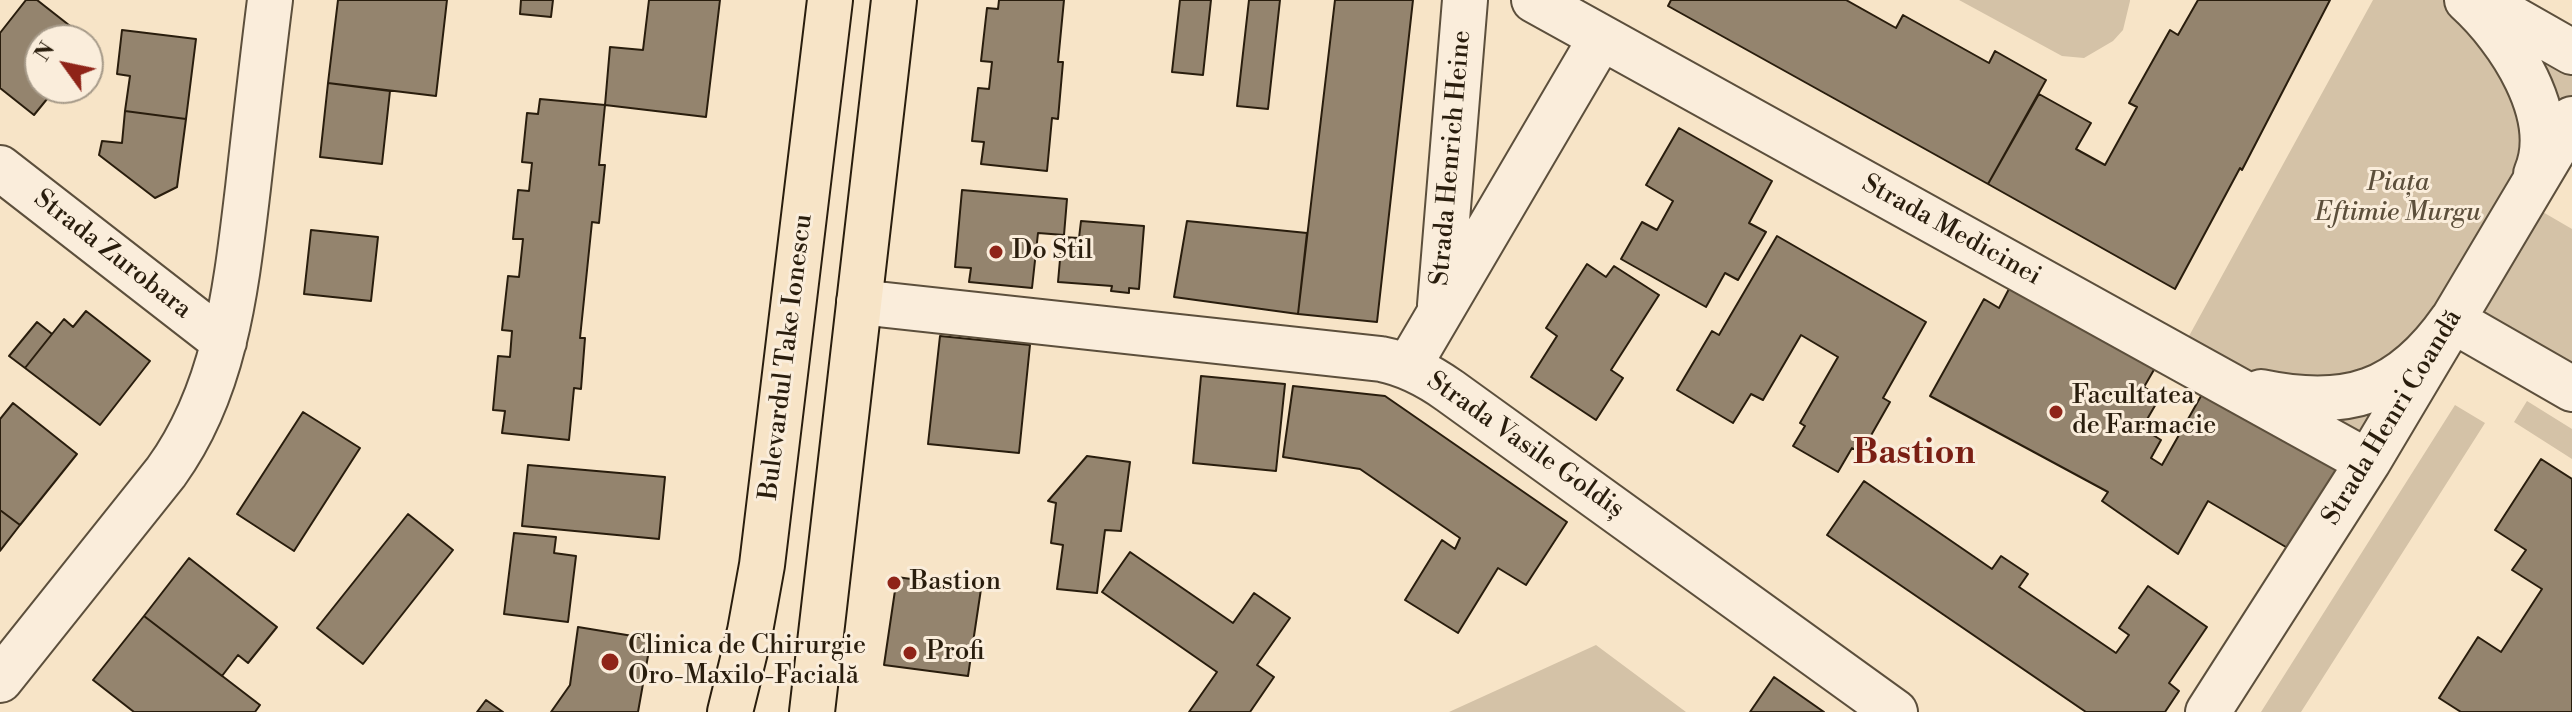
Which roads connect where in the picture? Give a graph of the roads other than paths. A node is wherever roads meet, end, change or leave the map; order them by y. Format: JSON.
{"nodes":[{"id":1,"x":270,"y":0,"type":"edge"},
{"id":2,"x":830,"y":0,"type":"edge"},
{"id":3,"x":894,"y":0,"type":"edge"},
{"id":4,"x":1465,"y":0,"type":"edge"},
{"id":5,"x":1534,"y":0,"type":"edge"},
{"id":6,"x":2467,"y":0,"type":"edge"},
{"id":7,"x":2481,"y":0,"type":"edge"},
{"id":8,"x":1601,"y":38,"type":"junction"},
{"id":9,"x":2572,"y":52,"type":"edge"},
{"id":10,"x":2572,"y":119,"type":"edge"},
{"id":11,"x":0,"y":168,"type":"edge"},
{"id":12,"x":2528,"y":192,"type":"junction"},
{"id":13,"x":859,"y":302,"type":"junction"},
{"id":14,"x":1439,"y":315,"type":"junction"},
{"id":15,"x":2452,"y":320,"type":"junction"},
{"id":16,"x":224,"y":342,"type":"junction"},
{"id":17,"x":1408,"y":367,"type":"junction"},
{"id":18,"x":2210,"y":375,"type":"junction"},
{"id":19,"x":2572,"y":389,"type":"edge"},
{"id":20,"x":2368,"y":462,"type":"junction"},
{"id":21,"x":0,"y":680,"type":"edge"},
{"id":22,"x":814,"y":701,"type":"edge"},
{"id":23,"x":730,"y":712,"type":"edge"},
{"id":24,"x":1895,"y":712,"type":"edge"},
{"id":25,"x":2208,"y":712,"type":"edge"}],
"edges":[{"from":1,"to":16,"type":"street"},
{"from":2,"to":23,"type":"main road","name":"Bulevardul Take Ionescu"},
{"from":3,"to":13,"type":"main road"},
{"from":4,"to":14,"type":"street","name":"Strada Henrich Heine"},
{"from":5,"to":8,"type":"street","name":"Strada Medicinei"},
{"from":6,"to":12,"type":"street"},
{"from":7,"to":9,"type":"street"},
{"from":8,"to":14,"type":"street"},
{"from":8,"to":18,"type":"street","name":"Strada Medicinei"},
{"from":10,"to":12,"type":"street","name":"Strada Henri Coandă"},
{"from":11,"to":16,"type":"street","name":"Strada Zurobara"},
{"from":12,"to":15,"type":"street","name":"Strada Henri Coandă"},
{"from":13,"to":17,"type":"street","name":"Strada Vasile Goldiș"},
{"from":13,"to":22,"type":"main road"},
{"from":14,"to":17,"type":"street"},
{"from":15,"to":18,"type":"street"},
{"from":15,"to":19,"type":"street"},
{"from":15,"to":20,"type":"street","name":"Strada Henri Coandă"},
{"from":16,"to":21,"type":"street"},
{"from":17,"to":24,"type":"street","name":"Strada Vasile Goldiș"},
{"from":18,"to":20,"type":"street","name":"Strada Medicinei"},
{"from":20,"to":25,"type":"street","name":"Strada Henri Coandă"}]}
